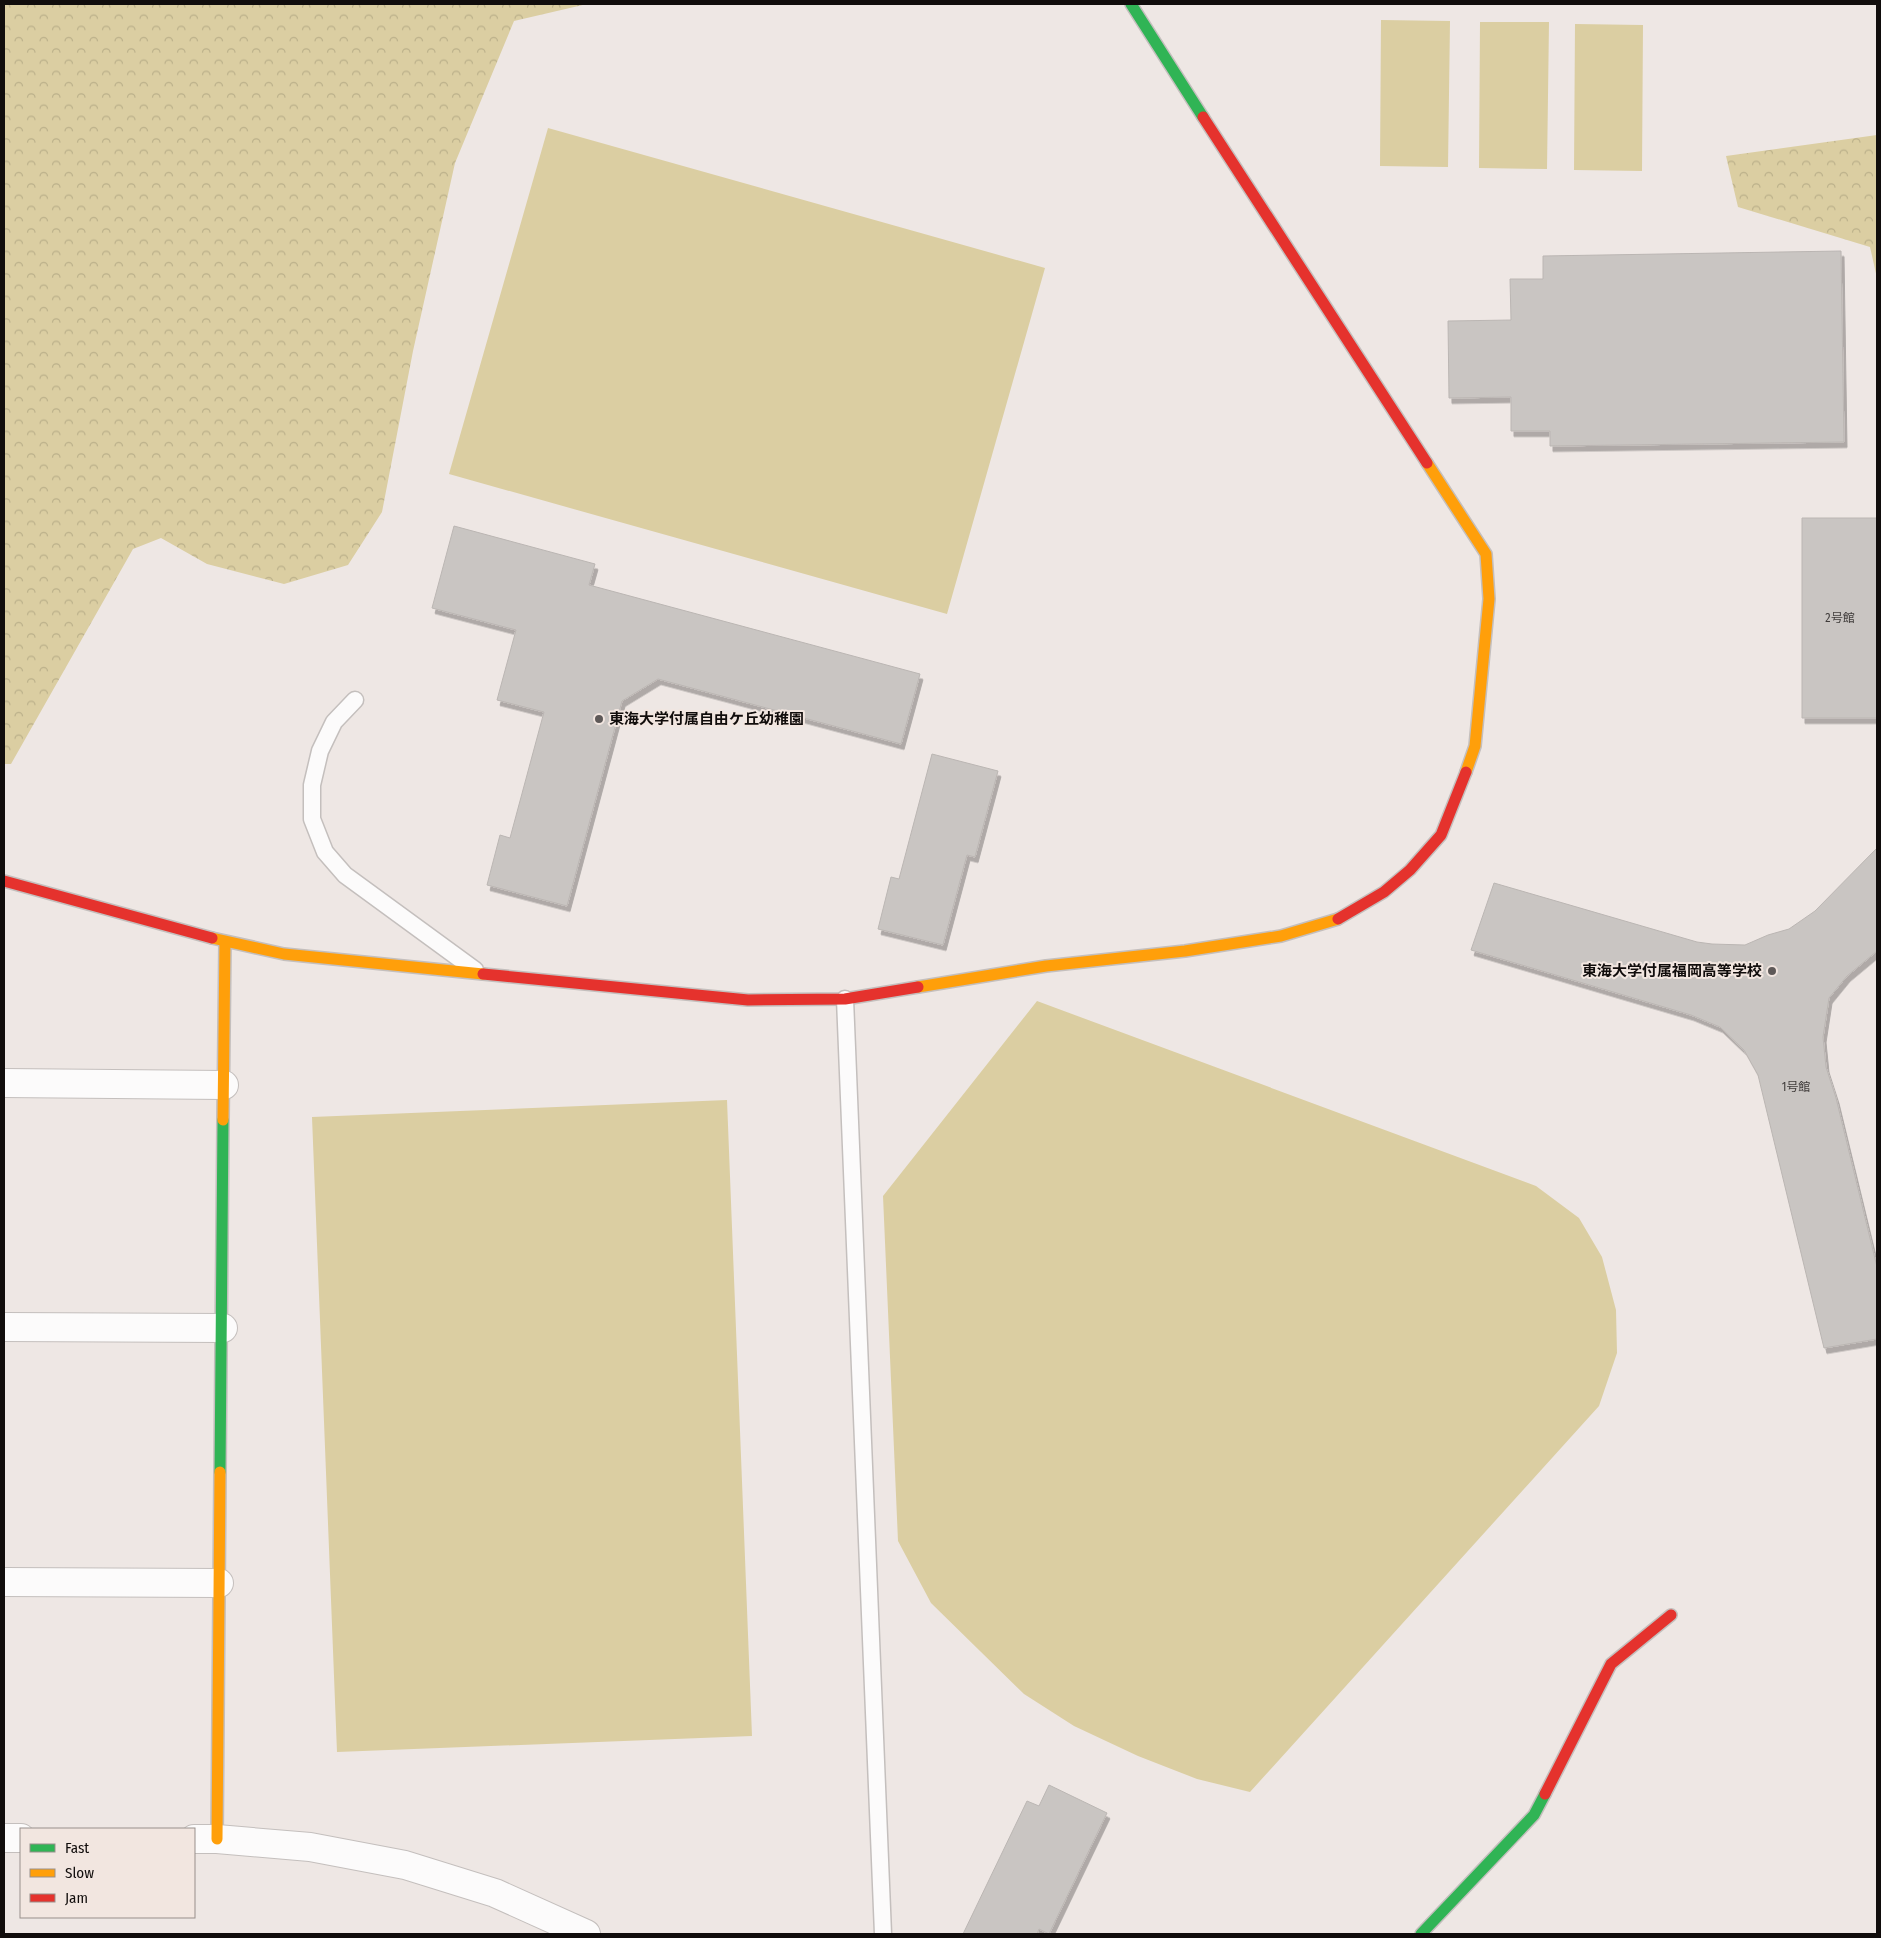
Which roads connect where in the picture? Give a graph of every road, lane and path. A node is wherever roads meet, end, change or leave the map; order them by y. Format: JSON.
{"nodes":[{"id":1,"x":1132,"y":4,"type":"edge"},
{"id":2,"x":354,"y":700,"type":"dead end"},
{"id":3,"x":4,"y":882,"type":"edge"},
{"id":4,"x":225,"y":941,"type":"junction"},
{"id":5,"x":481,"y":975,"type":"junction"},
{"id":6,"x":845,"y":999,"type":"junction"},
{"id":7,"x":4,"y":1083,"type":"edge"},
{"id":8,"x":224,"y":1085,"type":"junction"},
{"id":9,"x":4,"y":1327,"type":"edge"},
{"id":10,"x":223,"y":1328,"type":"junction"},
{"id":11,"x":4,"y":1582,"type":"edge"},
{"id":12,"x":219,"y":1583,"type":"junction"},
{"id":13,"x":1671,"y":1615,"type":"dead end"},
{"id":14,"x":4,"y":1838,"type":"edge"},
{"id":15,"x":20,"y":1838,"type":"edge"},
{"id":16,"x":205,"y":1839,"type":"edge"},
{"id":17,"x":586,"y":1934,"type":"edge"},
{"id":18,"x":883,"y":1934,"type":"edge"},
{"id":19,"x":1421,"y":1934,"type":"edge"}],
"edges":[{"from":1,"to":6,"type":"street"},
{"from":2,"to":5,"type":"lane"},
{"from":3,"to":4,"type":"street"},
{"from":4,"to":5,"type":"street"},
{"from":4,"to":8,"type":"street"},
{"from":5,"to":6,"type":"street"},
{"from":6,"to":18,"type":"lane"},
{"from":7,"to":8,"type":"street"},
{"from":8,"to":10,"type":"street"},
{"from":9,"to":10,"type":"street"},
{"from":10,"to":12,"type":"street"},
{"from":11,"to":12,"type":"street"},
{"from":12,"to":16,"type":"street"},
{"from":13,"to":19,"type":"street"},
{"from":14,"to":15,"type":"street"},
{"from":16,"to":17,"type":"street"}]}
